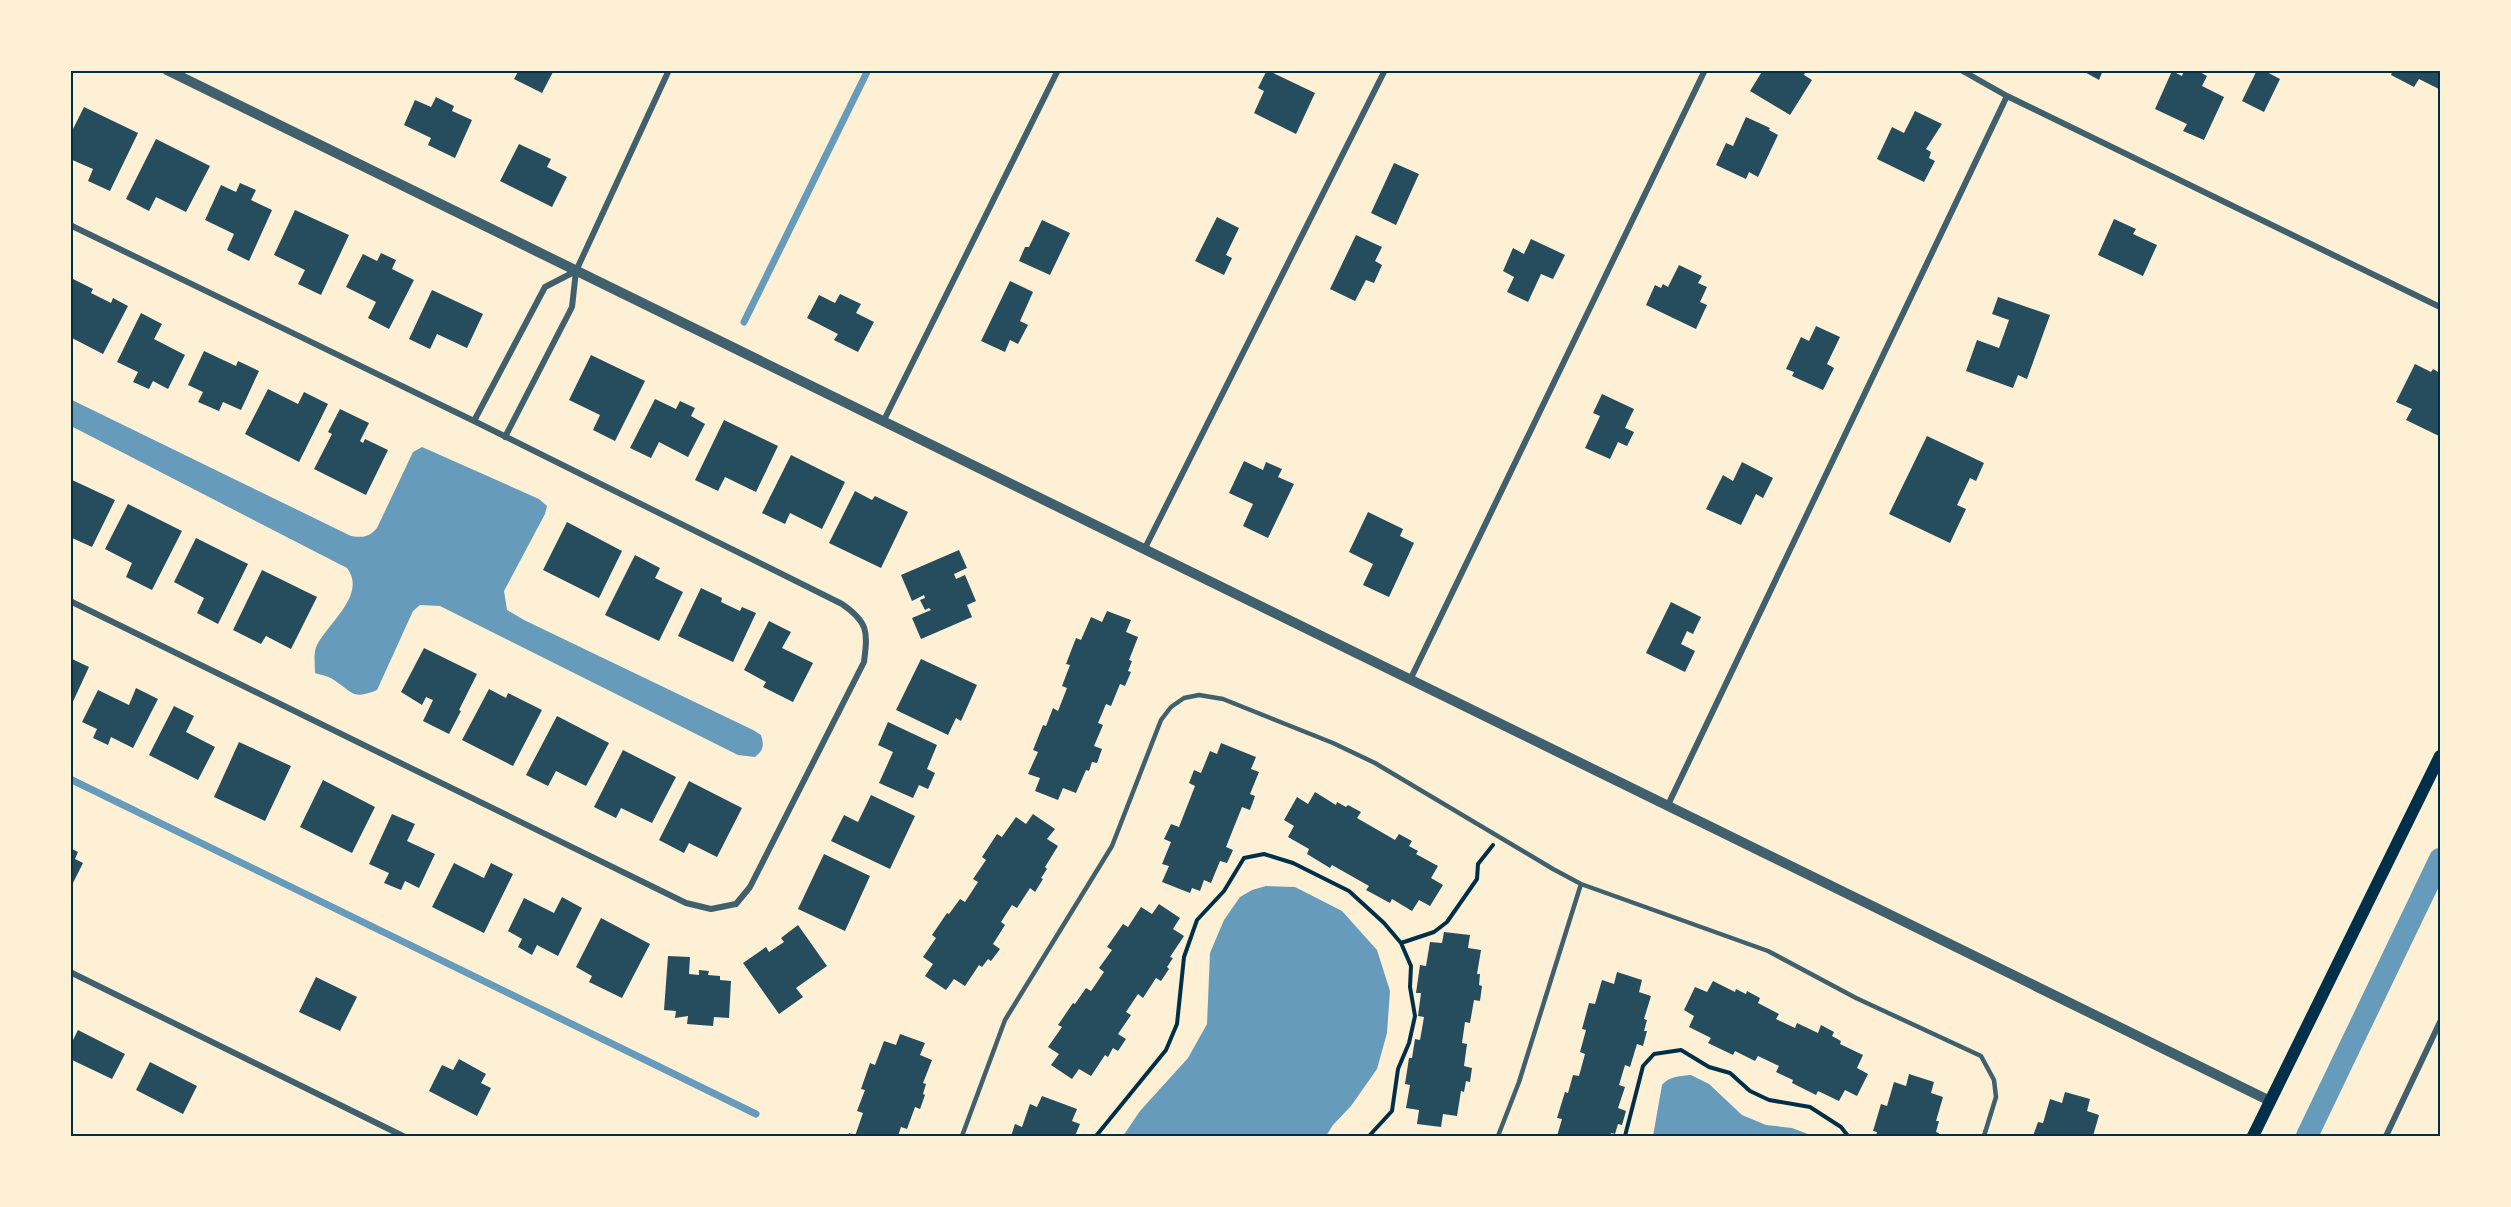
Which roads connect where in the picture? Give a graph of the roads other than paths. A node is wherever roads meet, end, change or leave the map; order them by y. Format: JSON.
{"nodes":[{"id":1,"x":167,"y":70,"type":"edge"},
{"id":2,"x":669,"y":70,"type":"edge"},
{"id":3,"x":1058,"y":70,"type":"edge"},
{"id":4,"x":1385,"y":70,"type":"edge"},
{"id":5,"x":1706,"y":70,"type":"edge"},
{"id":6,"x":1961,"y":70,"type":"edge"},
{"id":7,"x":2007,"y":96,"type":"junction"},
{"id":8,"x":70,"y":225,"type":"edge"},
{"id":9,"x":576,"y":271,"type":"junction"},
{"id":10,"x":2440,"y":307,"type":"edge"},
{"id":11,"x":884,"y":420,"type":"junction"},
{"id":12,"x":474,"y":421,"type":"junction"},
{"id":13,"x":505,"y":437,"type":"junction"},
{"id":14,"x":1144,"y":550,"type":"junction"},
{"id":15,"x":70,"y":601,"type":"edge"},
{"id":16,"x":1410,"y":680,"type":"junction"},
{"id":17,"x":2440,"y":756,"type":"edge"},
{"id":18,"x":1667,"y":807,"type":"junction"},
{"id":19,"x":1581,"y":884,"type":"junction"},
{"id":20,"x":70,"y":972,"type":"edge"},
{"id":21,"x":2440,"y":1022,"type":"edge"},
{"id":22,"x":2270,"y":1101,"type":"junction"},
{"id":23,"x":403,"y":1137,"type":"edge"},
{"id":24,"x":962,"y":1137,"type":"edge"},
{"id":25,"x":1498,"y":1137,"type":"edge"},
{"id":26,"x":1984,"y":1137,"type":"edge"},
{"id":27,"x":2253,"y":1137,"type":"edge"},
{"id":28,"x":2386,"y":1137,"type":"edge"}],
"edges":[{"from":1,"to":9,"type":"street"},
{"from":2,"to":9,"type":"street"},
{"from":3,"to":11,"type":"street"},
{"from":4,"to":14,"type":"street"},
{"from":5,"to":16,"type":"street"},
{"from":6,"to":7,"type":"street"},
{"from":7,"to":10,"type":"street"},
{"from":7,"to":18,"type":"street"},
{"from":8,"to":12,"type":"street"},
{"from":9,"to":11,"type":"street"},
{"from":9,"to":12,"type":"street"},
{"from":9,"to":13,"type":"street"},
{"from":11,"to":14,"type":"street"},
{"from":12,"to":13,"type":"street"},
{"from":13,"to":15,"type":"street"},
{"from":14,"to":16,"type":"street"},
{"from":16,"to":18,"type":"street"},
{"from":17,"to":22,"type":"main road"},
{"from":18,"to":22,"type":"street"},
{"from":19,"to":24,"type":"lane"},
{"from":19,"to":25,"type":"lane"},
{"from":19,"to":26,"type":"lane"},
{"from":20,"to":23,"type":"street"},
{"from":21,"to":28,"type":"street"},
{"from":22,"to":27,"type":"main road"}]}
